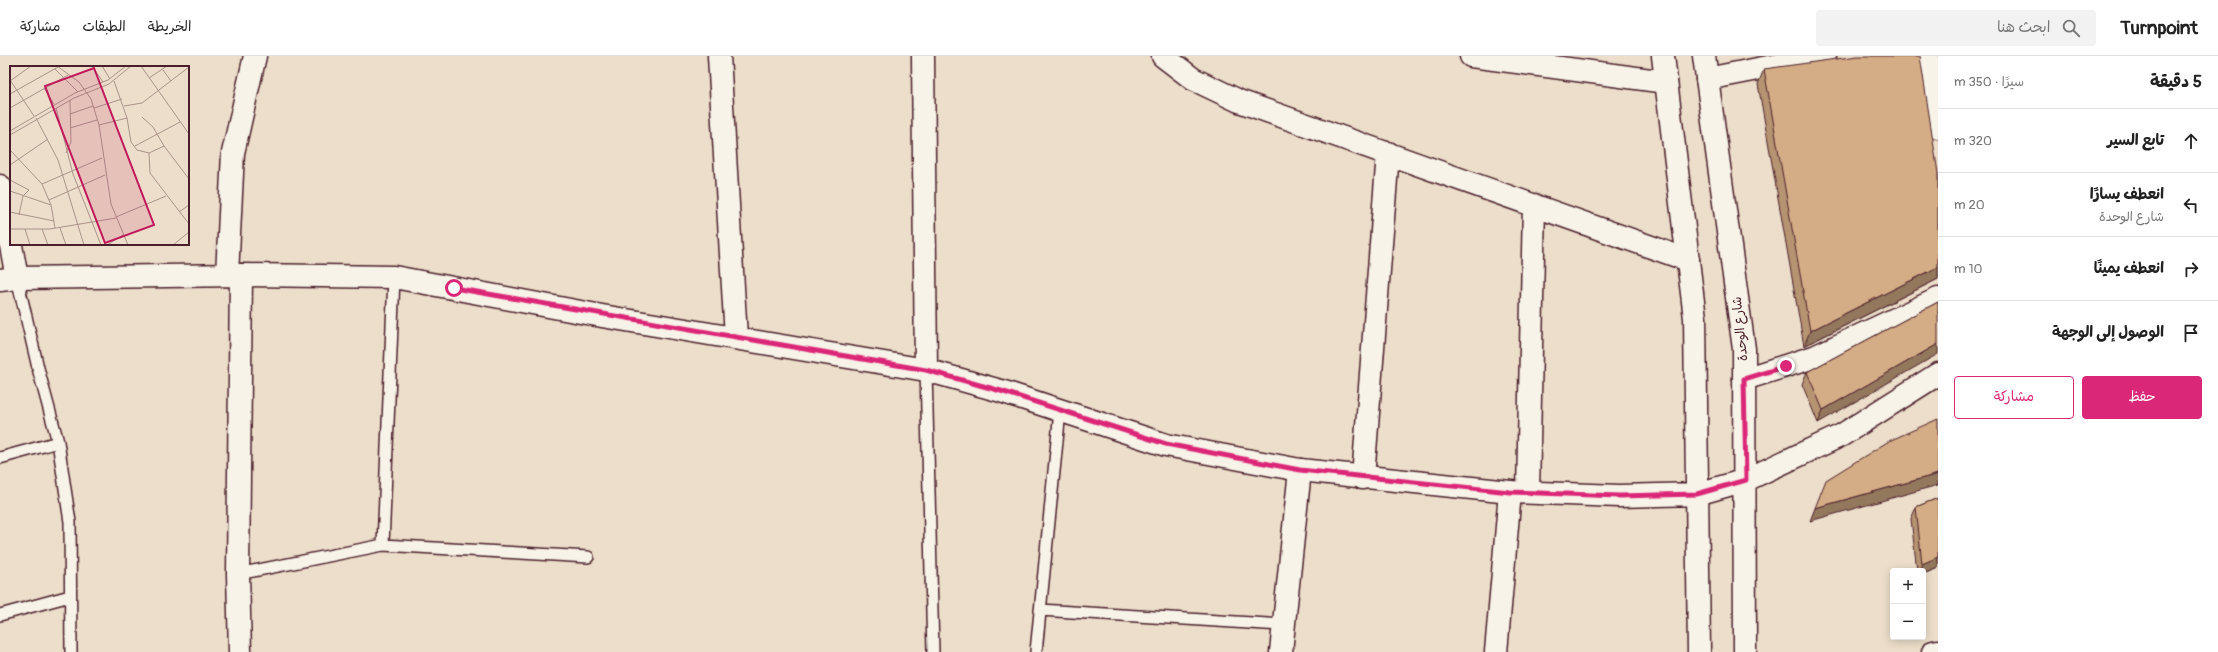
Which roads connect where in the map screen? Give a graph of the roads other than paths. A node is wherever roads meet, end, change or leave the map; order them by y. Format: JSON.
{"nodes":[{"id":1,"x":255,"y":56,"type":"edge"},
{"id":2,"x":719,"y":56,"type":"edge"},
{"id":3,"x":923,"y":56,"type":"edge"},
{"id":4,"x":1163,"y":56,"type":"edge"},
{"id":5,"x":1471,"y":56,"type":"edge"},
{"id":6,"x":1663,"y":56,"type":"edge"},
{"id":7,"x":1704,"y":56,"type":"edge"},
{"id":8,"x":1825,"y":56,"type":"edge"},
{"id":9,"x":1928,"y":56,"type":"edge"},
{"id":10,"x":1707,"y":79,"type":"junction"},
{"id":11,"x":1666,"y":82,"type":"junction"},
{"id":12,"x":1938,"y":127,"type":"edge"},
{"id":13,"x":1388,"y":153,"type":"junction"},
{"id":14,"x":0,"y":186,"type":"edge"},
{"id":15,"x":1534,"y":205,"type":"junction"},
{"id":16,"x":1688,"y":260,"type":"junction"},
{"id":17,"x":234,"y":275,"type":"junction"},
{"id":18,"x":394,"y":277,"type":"junction"},
{"id":19,"x":9,"y":279,"type":"edge"},
{"id":20,"x":1938,"y":299,"type":"edge"},
{"id":21,"x":736,"y":337,"type":"junction"},
{"id":22,"x":926,"y":370,"type":"junction"},
{"id":23,"x":1938,"y":374,"type":"edge"},
{"id":24,"x":1744,"y":379,"type":"junction"},
{"id":25,"x":1060,"y":411,"type":"junction"},
{"id":26,"x":58,"y":442,"type":"junction"},
{"id":27,"x":0,"y":458,"type":"edge"},
{"id":28,"x":1300,"y":470,"type":"junction"},
{"id":29,"x":1363,"y":478,"type":"junction"},
{"id":30,"x":1746,"y":480,"type":"junction"},
{"id":31,"x":1519,"y":492,"type":"junction"},
{"id":32,"x":1697,"y":494,"type":"junction"},
{"id":33,"x":383,"y":545,"type":"junction"},
{"id":34,"x":588,"y":557,"type":"dead end"},
{"id":35,"x":238,"y":574,"type":"junction"},
{"id":36,"x":70,"y":596,"type":"junction"},
{"id":37,"x":1040,"y":610,"type":"junction"},
{"id":38,"x":0,"y":614,"type":"edge"},
{"id":39,"x":1284,"y":625,"type":"junction"},
{"id":40,"x":1938,"y":651,"type":"edge"},
{"id":41,"x":71,"y":652,"type":"edge"},
{"id":42,"x":240,"y":652,"type":"edge"},
{"id":43,"x":933,"y":652,"type":"edge"},
{"id":44,"x":1036,"y":652,"type":"edge"},
{"id":45,"x":1281,"y":652,"type":"edge"},
{"id":46,"x":1496,"y":652,"type":"edge"},
{"id":47,"x":1699,"y":652,"type":"edge"},
{"id":48,"x":1745,"y":652,"type":"edge"},
{"id":49,"x":1933,"y":652,"type":"edge"}],
"edges":[{"from":1,"to":17,"type":"street"},
{"from":2,"to":21,"type":"street"},
{"from":3,"to":22,"type":"street"},
{"from":4,"to":13,"type":"street"},
{"from":5,"to":11,"type":"street"},
{"from":6,"to":11,"type":"street"},
{"from":7,"to":10,"type":"street","name":"شارع الوحدة"},
{"from":8,"to":10,"type":"street"},
{"from":9,"to":12,"type":"street"},
{"from":10,"to":24,"type":"street","name":"شارع الوحدة"},
{"from":11,"to":16,"type":"street"},
{"from":13,"to":15,"type":"street"},
{"from":13,"to":29,"type":"street"},
{"from":14,"to":19,"type":"street"},
{"from":15,"to":16,"type":"street"},
{"from":15,"to":31,"type":"street"},
{"from":16,"to":32,"type":"street"},
{"from":17,"to":18,"type":"street"},
{"from":17,"to":19,"type":"street"},
{"from":17,"to":35,"type":"street"},
{"from":18,"to":21,"type":"street"},
{"from":18,"to":33,"type":"lane"},
{"from":19,"to":26,"type":"lane"},
{"from":20,"to":24,"type":"street"},
{"from":21,"to":22,"type":"street"},
{"from":22,"to":25,"type":"street"},
{"from":22,"to":43,"type":"lane"},
{"from":23,"to":30,"type":"street"},
{"from":24,"to":30,"type":"street","name":"شارع الوحدة"},
{"from":25,"to":28,"type":"street"},
{"from":25,"to":37,"type":"lane"},
{"from":26,"to":27,"type":"lane"},
{"from":26,"to":36,"type":"lane"},
{"from":28,"to":29,"type":"street"},
{"from":28,"to":39,"type":"street"},
{"from":29,"to":31,"type":"street"},
{"from":30,"to":32,"type":"street"},
{"from":30,"to":48,"type":"street","name":"شارع الوحدة"},
{"from":31,"to":32,"type":"street"},
{"from":31,"to":46,"type":"street"},
{"from":32,"to":47,"type":"street"},
{"from":33,"to":34,"type":"lane"},
{"from":33,"to":35,"type":"lane"},
{"from":35,"to":42,"type":"street"},
{"from":36,"to":38,"type":"lane"},
{"from":36,"to":41,"type":"lane"},
{"from":37,"to":39,"type":"lane"},
{"from":37,"to":44,"type":"lane"},
{"from":39,"to":45,"type":"street"},
{"from":40,"to":49,"type":"street"}]}
